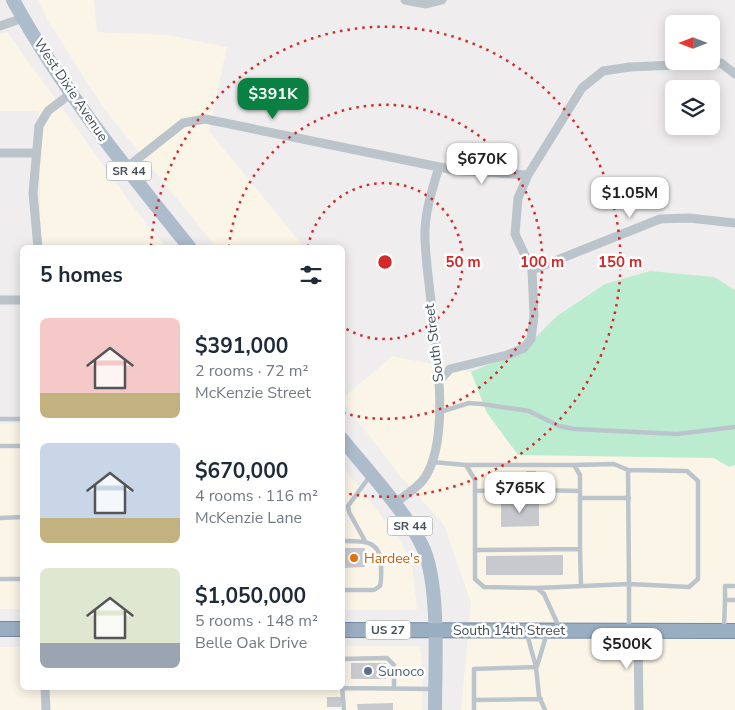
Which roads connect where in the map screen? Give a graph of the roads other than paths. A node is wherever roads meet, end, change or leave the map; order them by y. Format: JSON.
{"nodes":[{"id":1,"x":13,"y":0,"type":"edge"},
{"id":2,"x":404,"y":0,"type":"edge"},
{"id":3,"x":442,"y":0,"type":"edge"},
{"id":4,"x":23,"y":18,"type":"junction"},
{"id":5,"x":0,"y":26,"type":"edge"},
{"id":6,"x":735,"y":74,"type":"edge"},
{"id":7,"x":70,"y":94,"type":"junction"},
{"id":8,"x":0,"y":153,"type":"edge"},
{"id":9,"x":36,"y":153,"type":"junction"},
{"id":10,"x":439,"y":167,"type":"junction"},
{"id":11,"x":126,"y":168,"type":"junction"},
{"id":12,"x":528,"y":175,"type":"junction"},
{"id":13,"x":735,"y":223,"type":"edge"},
{"id":14,"x":38,"y":245,"type":"edge"},
{"id":15,"x":188,"y":245,"type":"edge"},
{"id":16,"x":532,"y":270,"type":"junction"},
{"id":17,"x":0,"y":300,"type":"edge"},
{"id":18,"x":20,"y":300,"type":"edge"},
{"id":19,"x":439,"y":381,"type":"junction"},
{"id":20,"x":440,"y":412,"type":"junction"},
{"id":21,"x":0,"y":419,"type":"edge"},
{"id":22,"x":20,"y":419,"type":"edge"},
{"id":23,"x":735,"y":427,"type":"edge"},
{"id":24,"x":345,"y":443,"type":"edge"},
{"id":25,"x":0,"y":446,"type":"edge"},
{"id":26,"x":20,"y":446,"type":"edge"},
{"id":27,"x":431,"y":462,"type":"junction"},
{"id":28,"x":574,"y":465,"type":"junction"},
{"id":29,"x":466,"y":466,"type":"junction"},
{"id":30,"x":628,"y":470,"type":"junction"},
{"id":31,"x":371,"y":475,"type":"junction"},
{"id":32,"x":526,"y":490,"type":"dead end"},
{"id":33,"x":536,"y":490,"type":"dead end"},
{"id":34,"x":475,"y":491,"type":"junction"},
{"id":35,"x":580,"y":491,"type":"junction"},
{"id":36,"x":580,"y":498,"type":"junction"},
{"id":37,"x":629,"y":498,"type":"junction"},
{"id":38,"x":394,"y":504,"type":"junction"},
{"id":39,"x":348,"y":506,"type":"joint"},
{"id":40,"x":20,"y":517,"type":"edge"},
{"id":41,"x":0,"y":518,"type":"edge"},
{"id":42,"x":345,"y":541,"type":"edge"},
{"id":43,"x":365,"y":541,"type":"junction"},
{"id":44,"x":580,"y":548,"type":"junction"},
{"id":45,"x":475,"y":550,"type":"junction"},
{"id":46,"x":20,"y":579,"type":"edge"},
{"id":47,"x":0,"y":580,"type":"edge"},
{"id":48,"x":629,"y":584,"type":"junction"},
{"id":49,"x":581,"y":586,"type":"junction"},
{"id":50,"x":734,"y":586,"type":"dead end"},
{"id":51,"x":537,"y":588,"type":"junction"},
{"id":52,"x":345,"y":590,"type":"edge"},
{"id":53,"x":725,"y":600,"type":"junction"},
{"id":54,"x":735,"y":600,"type":"edge"},
{"id":55,"x":0,"y":629,"type":"edge"},
{"id":56,"x":20,"y":629,"type":"edge"},
{"id":57,"x":345,"y":630,"type":"edge"},
{"id":58,"x":434,"y":630,"type":"junction"},
{"id":59,"x":526,"y":630,"type":"junction"},
{"id":60,"x":554,"y":630,"type":"junction"},
{"id":61,"x":633,"y":630,"type":"junction"},
{"id":62,"x":729,"y":631,"type":"edge"},
{"id":63,"x":345,"y":659,"type":"edge"},
{"id":64,"x":536,"y":667,"type":"junction"},
{"id":65,"x":345,"y":687,"type":"edge"},
{"id":66,"x":394,"y":688,"type":"junction"},
{"id":67,"x":435,"y":689,"type":"junction"},
{"id":68,"x":45,"y":690,"type":"edge"},
{"id":69,"x":343,"y":690,"type":"edge"},
{"id":70,"x":541,"y":699,"type":"junction"},
{"id":71,"x":474,"y":700,"type":"junction"},
{"id":72,"x":46,"y":710,"type":"edge"},
{"id":73,"x":344,"y":710,"type":"edge"},
{"id":74,"x":435,"y":710,"type":"edge"},
{"id":75,"x":474,"y":710,"type":"edge"},
{"id":76,"x":545,"y":710,"type":"edge"},
{"id":77,"x":639,"y":710,"type":"edge"}],
"edges":[{"from":1,"to":4,"type":"main road","name":"West Dixie Avenue","number":"SR 44"},
{"from":2,"to":3,"type":"street"},
{"from":4,"to":5,"type":"street"},
{"from":4,"to":7,"type":"main road","name":"West Dixie Avenue","number":"SR 44"},
{"from":6,"to":12,"type":"street"},
{"from":7,"to":9,"type":"street"},
{"from":7,"to":11,"type":"main road","name":"West Dixie Avenue","number":"SR 44"},
{"from":8,"to":9,"type":"street"},
{"from":9,"to":14,"type":"street"},
{"from":10,"to":11,"type":"street"},
{"from":10,"to":12,"type":"street"},
{"from":10,"to":19,"type":"street","name":"South Street"},
{"from":11,"to":15,"type":"main road","name":"West Dixie Avenue","number":"SR 44"},
{"from":12,"to":16,"type":"street"},
{"from":13,"to":16,"type":"street"},
{"from":16,"to":19,"type":"street"},
{"from":17,"to":18,"type":"street"},
{"from":19,"to":20,"type":"street","name":"South Street"},
{"from":20,"to":23,"type":"lane"},
{"from":20,"to":27,"type":"street","name":"South Street"},
{"from":21,"to":22,"type":"lane"},
{"from":24,"to":31,"type":"main road","number":"SR 44"},
{"from":25,"to":26,"type":"lane"},
{"from":27,"to":29,"type":"lane"},
{"from":27,"to":38,"type":"street","name":"South Street"},
{"from":28,"to":29,"type":"lane"},
{"from":28,"to":30,"type":"lane"},
{"from":28,"to":35,"type":"lane"},
{"from":29,"to":34,"type":"lane"},
{"from":30,"to":37,"type":"lane"},
{"from":30,"to":48,"type":"lane"},
{"from":31,"to":38,"type":"main road","number":"SR 44"},
{"from":31,"to":39,"type":"lane"},
{"from":32,"to":34,"type":"lane"},
{"from":33,"to":35,"type":"lane"},
{"from":34,"to":45,"type":"lane"},
{"from":35,"to":36,"type":"lane"},
{"from":36,"to":37,"type":"lane"},
{"from":36,"to":44,"type":"lane"},
{"from":37,"to":48,"type":"lane"},
{"from":38,"to":58,"type":"main road","number":"SR 44"},
{"from":39,"to":43,"type":"lane"},
{"from":40,"to":41,"type":"lane"},
{"from":42,"to":43,"type":"lane"},
{"from":43,"to":52,"type":"lane"},
{"from":44,"to":45,"type":"lane"},
{"from":44,"to":49,"type":"lane"},
{"from":45,"to":51,"type":"lane"},
{"from":46,"to":47,"type":"lane"},
{"from":48,"to":49,"type":"lane"},
{"from":48,"to":61,"type":"lane"},
{"from":49,"to":51,"type":"lane"},
{"from":50,"to":53,"type":"lane"},
{"from":51,"to":60,"type":"lane"},
{"from":53,"to":54,"type":"lane"},
{"from":53,"to":62,"type":"lane"},
{"from":55,"to":56,"type":"highway"},
{"from":57,"to":58,"type":"highway","name":"South 14th Street","number":"US 27"},
{"from":58,"to":59,"type":"highway","name":"South 14th Street","number":"US 27"},
{"from":58,"to":67,"type":"main road","number":"SR 44"},
{"from":59,"to":60,"type":"highway","name":"South 14th Street","number":"US 27"},
{"from":59,"to":64,"type":"lane"},
{"from":60,"to":61,"type":"highway","name":"South 14th Street","number":"US 27"},
{"from":60,"to":64,"type":"lane"},
{"from":61,"to":62,"type":"highway","name":"South 14th Street","number":"US 27"},
{"from":61,"to":77,"type":"street"},
{"from":63,"to":66,"type":"lane"},
{"from":64,"to":70,"type":"lane"},
{"from":64,"to":71,"type":"lane"},
{"from":65,"to":66,"type":"lane"},
{"from":66,"to":67,"type":"lane"},
{"from":67,"to":74,"type":"main road","number":"SR 44"},
{"from":68,"to":72,"type":"street"},
{"from":69,"to":73,"type":"lane"},
{"from":70,"to":71,"type":"lane"},
{"from":70,"to":76,"type":"lane"},
{"from":71,"to":75,"type":"lane"}]}
